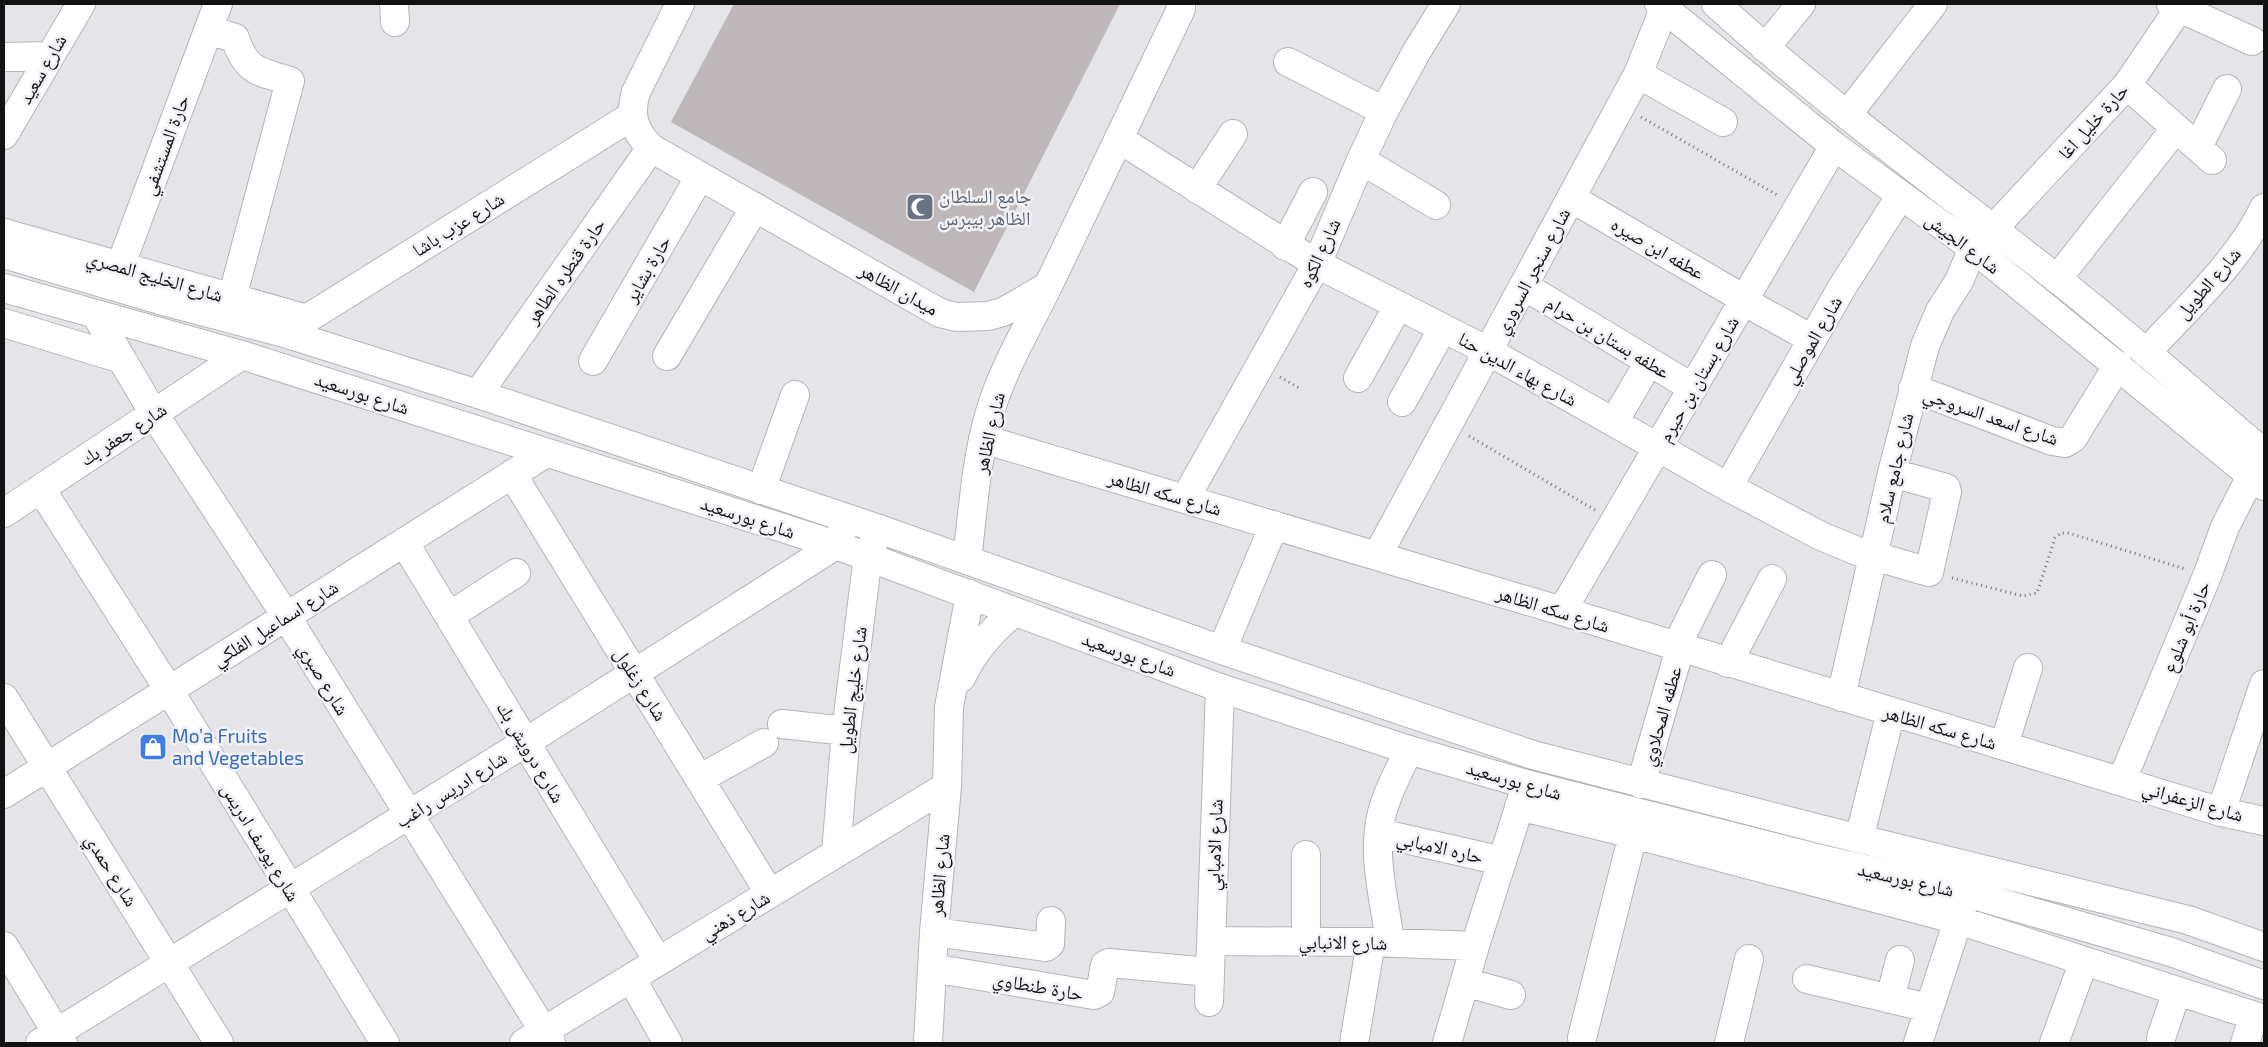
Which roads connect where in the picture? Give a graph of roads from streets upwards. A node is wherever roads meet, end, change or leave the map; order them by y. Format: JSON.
{"nodes":[{"id":1,"x":81,"y":4,"type":"edge"},
{"id":2,"x":218,"y":4,"type":"edge"},
{"id":3,"x":1446,"y":4,"type":"edge"},
{"id":4,"x":1716,"y":4,"type":"edge"},
{"id":5,"x":1801,"y":4,"type":"edge"},
{"id":6,"x":1933,"y":4,"type":"edge"},
{"id":7,"x":1182,"y":5,"type":"edge"},
{"id":8,"x":2178,"y":5,"type":"edge"},
{"id":9,"x":1661,"y":7,"type":"edge"},
{"id":10,"x":672,"y":11,"type":"edge"},
{"id":11,"x":208,"y":30,"type":"junction"},
{"id":12,"x":2252,"y":41,"type":"dead end"},
{"id":13,"x":1765,"y":48,"type":"junction"},
{"id":14,"x":50,"y":56,"type":"junction"},
{"id":15,"x":4,"y":57,"type":"edge"},
{"id":16,"x":1288,"y":62,"type":"dead end"},
{"id":17,"x":1638,"y":74,"type":"junction"},
{"id":18,"x":2127,"y":86,"type":"junction"},
{"id":19,"x":2227,"y":89,"type":"dead end"},
{"id":20,"x":1384,"y":111,"type":"junction"},
{"id":21,"x":1847,"y":115,"type":"junction"},
{"id":22,"x":632,"y":116,"type":"junction"},
{"id":23,"x":1723,"y":122,"type":"dead end"},
{"id":24,"x":2176,"y":128,"type":"junction"},
{"id":25,"x":1233,"y":134,"type":"dead end"},
{"id":26,"x":4,"y":135,"type":"edge"},
{"id":27,"x":1119,"y":139,"type":"junction"},
{"id":28,"x":1834,"y":146,"type":"junction"},
{"id":29,"x":651,"y":148,"type":"junction"},
{"id":30,"x":1361,"y":160,"type":"junction"},
{"id":31,"x":700,"y":176,"type":"junction"},
{"id":32,"x":1197,"y":189,"type":"junction"},
{"id":33,"x":1313,"y":192,"type":"dead end"},
{"id":34,"x":1901,"y":195,"type":"junction"},
{"id":35,"x":1571,"y":198,"type":"junction"},
{"id":36,"x":1436,"y":205,"type":"dead end"},
{"id":37,"x":755,"y":207,"type":"junction"},
{"id":38,"x":2263,"y":215,"type":"edge"},
{"id":39,"x":1993,"y":229,"type":"junction"},
{"id":40,"x":4,"y":233,"type":"edge"},
{"id":41,"x":1285,"y":246,"type":"junction"},
{"id":42,"x":1973,"y":248,"type":"junction"},
{"id":43,"x":4,"y":254,"type":"edge"},
{"id":44,"x":1317,"y":264,"type":"junction"},
{"id":45,"x":116,"y":276,"type":"junction"},
{"id":46,"x":2058,"y":279,"type":"junction"},
{"id":47,"x":1048,"y":286,"type":"junction"},
{"id":48,"x":1524,"y":286,"type":"junction"},
{"id":49,"x":4,"y":288,"type":"edge"},
{"id":50,"x":232,"y":298,"type":"junction"},
{"id":51,"x":1744,"y":300,"type":"junction"},
{"id":52,"x":1398,"y":306,"type":"junction"},
{"id":53,"x":96,"y":315,"type":"junction"},
{"id":54,"x":4,"y":323,"type":"edge"},
{"id":55,"x":295,"y":326,"type":"junction"},
{"id":56,"x":1443,"y":328,"type":"junction"},
{"id":57,"x":1812,"y":339,"type":"junction"},
{"id":58,"x":1488,"y":351,"type":"junction"},
{"id":59,"x":2146,"y":353,"type":"junction"},
{"id":60,"x":242,"y":355,"type":"junction"},
{"id":61,"x":667,"y":356,"type":"dead end"},
{"id":62,"x":122,"y":360,"type":"junction"},
{"id":63,"x":593,"y":361,"type":"dead end"},
{"id":64,"x":1648,"y":362,"type":"junction"},
{"id":65,"x":2118,"y":365,"type":"junction"},
{"id":66,"x":1358,"y":378,"type":"dead end"},
{"id":67,"x":1692,"y":388,"type":"junction"},
{"id":68,"x":1913,"y":388,"type":"junction"},
{"id":69,"x":478,"y":394,"type":"junction"},
{"id":70,"x":795,"y":395,"type":"dead end"},
{"id":71,"x":1402,"y":402,"type":"dead end"},
{"id":72,"x":151,"y":408,"type":"junction"},
{"id":73,"x":1614,"y":422,"type":"junction"},
{"id":74,"x":983,"y":439,"type":"junction"},
{"id":75,"x":1659,"y":447,"type":"junction"},
{"id":76,"x":546,"y":452,"type":"junction"},
{"id":77,"x":2261,"y":464,"type":"edge"},
{"id":78,"x":1892,"y":473,"type":"junction"},
{"id":79,"x":512,"y":474,"type":"junction"},
{"id":80,"x":1728,"y":487,"type":"junction"},
{"id":81,"x":41,"y":489,"type":"junction"},
{"id":82,"x":761,"y":490,"type":"junction"},
{"id":83,"x":4,"y":493,"type":"edge"},
{"id":84,"x":1185,"y":499,"type":"junction"},
{"id":85,"x":4,"y":513,"type":"edge"},
{"id":86,"x":848,"y":520,"type":"junction"},
{"id":87,"x":1274,"y":525,"type":"junction"},
{"id":88,"x":879,"y":529,"type":"junction"},
{"id":89,"x":404,"y":542,"type":"junction"},
{"id":90,"x":836,"y":545,"type":"junction"},
{"id":91,"x":868,"y":556,"type":"junction"},
{"id":92,"x":1377,"y":556,"type":"junction"},
{"id":93,"x":1873,"y":557,"type":"junction"},
{"id":94,"x":967,"y":560,"type":"junction"},
{"id":95,"x":516,"y":573,"type":"dead end"},
{"id":96,"x":1712,"y":574,"type":"dead end"},
{"id":97,"x":1772,"y":579,"type":"dead end"},
{"id":98,"x":970,"y":594,"type":"junction"},
{"id":99,"x":1015,"y":612,"type":"junction"},
{"id":100,"x":1562,"y":612,"type":"junction"},
{"id":101,"x":286,"y":616,"type":"junction"},
{"id":102,"x":449,"y":616,"type":"junction"},
{"id":103,"x":1678,"y":647,"type":"junction"},
{"id":104,"x":1222,"y":650,"type":"junction"},
{"id":105,"x":1728,"y":663,"type":"junction"},
{"id":106,"x":2028,"y":668,"type":"dead end"},
{"id":107,"x":634,"y":673,"type":"junction"},
{"id":108,"x":2264,"y":684,"type":"edge"},
{"id":109,"x":1220,"y":688,"type":"junction"},
{"id":110,"x":169,"y":690,"type":"junction"},
{"id":111,"x":4,"y":698,"type":"edge"},
{"id":112,"x":1841,"y":698,"type":"junction"},
{"id":113,"x":949,"y":707,"type":"junction"},
{"id":114,"x":1891,"y":712,"type":"junction"},
{"id":115,"x":846,"y":731,"type":"junction"},
{"id":116,"x":526,"y":742,"type":"junction"},
{"id":117,"x":2004,"y":745,"type":"junction"},
{"id":118,"x":1409,"y":750,"type":"junction"},
{"id":119,"x":47,"y":767,"type":"junction"},
{"id":120,"x":699,"y":779,"type":"junction"},
{"id":121,"x":2122,"y":780,"type":"junction"},
{"id":122,"x":1641,"y":784,"type":"junction"},
{"id":123,"x":947,"y":786,"type":"junction"},
{"id":124,"x":4,"y":794,"type":"edge"},
{"id":125,"x":1523,"y":795,"type":"junction"},
{"id":126,"x":2221,"y":812,"type":"junction"},
{"id":127,"x":408,"y":815,"type":"junction"},
{"id":128,"x":2264,"y":821,"type":"edge"},
{"id":129,"x":1379,"y":833,"type":"junction"},
{"id":130,"x":1633,"y":834,"type":"junction"},
{"id":131,"x":1859,"y":839,"type":"junction"},
{"id":132,"x":836,"y":854,"type":"junction"},
{"id":133,"x":1306,"y":855,"type":"dead end"},
{"id":134,"x":1502,"y":861,"type":"junction"},
{"id":135,"x":290,"y":889,"type":"junction"},
{"id":136,"x":770,"y":894,"type":"junction"},
{"id":137,"x":1967,"y":894,"type":"junction"},
{"id":138,"x":1958,"y":920,"type":"junction"},
{"id":139,"x":1051,"y":921,"type":"dead end"},
{"id":140,"x":934,"y":932,"type":"junction"},
{"id":141,"x":1211,"y":940,"type":"junction"},
{"id":142,"x":1306,"y":941,"type":"junction"},
{"id":143,"x":1380,"y":942,"type":"junction"},
{"id":144,"x":4,"y":946,"type":"edge"},
{"id":145,"x":1475,"y":946,"type":"junction"},
{"id":146,"x":2264,"y":947,"type":"edge"},
{"id":147,"x":1749,"y":960,"type":"dead end"},
{"id":148,"x":1900,"y":960,"type":"dead end"},
{"id":149,"x":2084,"y":961,"type":"junction"},
{"id":150,"x":658,"y":962,"type":"junction"},
{"id":151,"x":171,"y":964,"type":"junction"},
{"id":152,"x":932,"y":968,"type":"junction"},
{"id":153,"x":1210,"y":972,"type":"junction"},
{"id":154,"x":631,"y":978,"type":"junction"},
{"id":155,"x":1807,"y":979,"type":"dead end"},
{"id":156,"x":1465,"y":982,"type":"junction"},
{"id":157,"x":2264,"y":986,"type":"edge"},
{"id":158,"x":2177,"y":992,"type":"junction"},
{"id":159,"x":1511,"y":995,"type":"dead end"},
{"id":160,"x":1890,"y":999,"type":"junction"},
{"id":161,"x":1209,"y":1002,"type":"dead end"},
{"id":162,"x":1929,"y":1008,"type":"junction"},
{"id":163,"x":2259,"y":1018,"type":"edge"},
{"id":164,"x":1582,"y":1038,"type":"dead end"},
{"id":165,"x":2161,"y":1038,"type":"dead end"},
{"id":166,"x":539,"y":1039,"type":"edge"},
{"id":167,"x":53,"y":1040,"type":"edge"},
{"id":168,"x":219,"y":1043,"type":"edge"},
{"id":169,"x":385,"y":1043,"type":"edge"},
{"id":170,"x":668,"y":1043,"type":"edge"},
{"id":171,"x":928,"y":1043,"type":"edge"},
{"id":172,"x":1354,"y":1043,"type":"edge"},
{"id":173,"x":1447,"y":1043,"type":"edge"},
{"id":174,"x":1729,"y":1043,"type":"edge"},
{"id":175,"x":1918,"y":1043,"type":"edge"},
{"id":176,"x":2054,"y":1043,"type":"edge"},
{"id":177,"x":2245,"y":1043,"type":"edge"}],
"edges":[{"from":1,"to":14,"type":"street","name":"شارع سعيد"},
{"from":2,"to":11,"type":"street","name":"حارة المستشفي"},
{"from":3,"to":20,"type":"street","name":"شارع الكوه"},
{"from":4,"to":13,"type":"street","name":"شارع الجيش"},
{"from":5,"to":13,"type":"street"},
{"from":6,"to":21,"type":"street"},
{"from":7,"to":27,"type":"street"},
{"from":8,"to":12,"type":"street"},
{"from":8,"to":18,"type":"street","name":"حارة خليل اغا"},
{"from":9,"to":17,"type":"street","name":"شارع سنجر السروري"},
{"from":9,"to":28,"type":"street","name":"شارع الجيش"},
{"from":10,"to":22,"type":"street"},
{"from":11,"to":45,"type":"street","name":"حارة المستشفي"},
{"from":11,"to":50,"type":"street"},
{"from":13,"to":21,"type":"street","name":"شارع الجيش"},
{"from":14,"to":15,"type":"street"},
{"from":14,"to":26,"type":"street","name":"شارع سعيد"},
{"from":16,"to":20,"type":"street"},
{"from":17,"to":23,"type":"street"},
{"from":17,"to":35,"type":"street","name":"شارع سنجر السروري"},
{"from":18,"to":24,"type":"street"},
{"from":18,"to":39,"type":"street","name":"حارة خليل اغا"},
{"from":19,"to":24,"type":"street"},
{"from":20,"to":30,"type":"street","name":"شارع الكوه"},
{"from":21,"to":39,"type":"street","name":"شارع الجيش"},
{"from":22,"to":29,"type":"street","name":"ميدان الظاهر"},
{"from":22,"to":55,"type":"street","name":"شارع عزب باشا"},
{"from":24,"to":46,"type":"street"},
{"from":25,"to":32,"type":"street"},
{"from":27,"to":32,"type":"street","name":"شارع بهاء الدين حنا"},
{"from":27,"to":47,"type":"street"},
{"from":28,"to":34,"type":"street","name":"شارع الجيش"},
{"from":28,"to":51,"type":"street","name":"شارع بستان بن حيرم"},
{"from":29,"to":31,"type":"street","name":"ميدان الظاهر"},
{"from":29,"to":69,"type":"street","name":"حارة قنطره الطاهر"},
{"from":30,"to":36,"type":"street"},
{"from":30,"to":44,"type":"street","name":"شارع الكوه"},
{"from":31,"to":37,"type":"street","name":"ميدان الظاهر"},
{"from":31,"to":63,"type":"street","name":"حارة بشاير"},
{"from":32,"to":41,"type":"street","name":"شارع بهاء الدين حنا"},
{"from":33,"to":41,"type":"street"},
{"from":34,"to":42,"type":"street","name":"شارع الجيش"},
{"from":34,"to":57,"type":"street","name":"شارع الموصلي"},
{"from":35,"to":48,"type":"street","name":"شارع سنجر السروري"},
{"from":35,"to":51,"type":"street","name":"عطفه ابن صيره"},
{"from":37,"to":47,"type":"street","name":"ميدان الظاهر"},
{"from":37,"to":61,"type":"street"},
{"from":38,"to":59,"type":"street","name":"شارع الطويل"},
{"from":39,"to":46,"type":"street","name":"شارع الجيش"},
{"from":40,"to":45,"type":"street","name":"شارع الخليج المصري"},
{"from":41,"to":44,"type":"street","name":"شارع بهاء الدين حنا"},
{"from":42,"to":65,"type":"street","name":"شارع الجيش"},
{"from":42,"to":68,"type":"street","name":"شارع جامع سلام"},
{"from":43,"to":45,"type":"street","name":"شارع بورسعيد"},
{"from":44,"to":52,"type":"street","name":"شارع بهاء الدين حنا"},
{"from":44,"to":84,"type":"street","name":"شارع الكوه"},
{"from":45,"to":50,"type":"street","name":"شارع الخليج المصري"},
{"from":45,"to":55,"type":"street","name":"شارع بورسعيد"},
{"from":46,"to":59,"type":"street","name":"شارع الجيش"},
{"from":47,"to":74,"type":"street","name":"شارع الظاهر"},
{"from":48,"to":58,"type":"street","name":"شارع سنجر السروري"},
{"from":48,"to":64,"type":"street","name":"عطفه بستان بن حرام"},
{"from":49,"to":53,"type":"street","name":"شارع بورسعيد"},
{"from":50,"to":55,"type":"street","name":"شارع الخليج المصري"},
{"from":51,"to":57,"type":"street","name":"عطفه ابن صيره"},
{"from":51,"to":67,"type":"street","name":"شارع بستان بن حيرم"},
{"from":52,"to":56,"type":"street","name":"شارع بهاء الدين حنا"},
{"from":52,"to":66,"type":"street"},
{"from":53,"to":60,"type":"street","name":"شارع بورسعيد"},
{"from":53,"to":62,"type":"street","name":"شارع صبري"},
{"from":54,"to":62,"type":"street"},
{"from":55,"to":69,"type":"street","name":"شارع بورسعيد"},
{"from":56,"to":58,"type":"street","name":"شارع بهاء الدين حنا"},
{"from":56,"to":71,"type":"street"},
{"from":57,"to":80,"type":"street","name":"شارع الموصلي"},
{"from":58,"to":73,"type":"street","name":"شارع بهاء الدين حنا"},
{"from":58,"to":92,"type":"street","name":"شارع سنجر السروري"},
{"from":59,"to":77,"type":"street","name":"شارع الجيش"},
{"from":60,"to":72,"type":"street","name":"شارع جعفر بك"},
{"from":60,"to":76,"type":"street","name":"شارع بورسعيد"},
{"from":62,"to":72,"type":"street","name":"شارع صبري"},
{"from":64,"to":67,"type":"street","name":"عطفه بستان بن حرام"},
{"from":64,"to":73,"type":"street"},
{"from":65,"to":68,"type":"street","name":"شارع اسعد السروجي"},
{"from":65,"to":77,"type":"street","name":"شارع الجيش"},
{"from":67,"to":75,"type":"street","name":"شارع بستان بن حيرم"},
{"from":68,"to":78,"type":"street","name":"شارع جامع سلام"},
{"from":69,"to":82,"type":"street","name":"شارع بورسعيد"},
{"from":70,"to":82,"type":"street"},
{"from":72,"to":81,"type":"street","name":"شارع جعفر بك"},
{"from":72,"to":83,"type":"street","name":"شارع جعفر بك"},
{"from":72,"to":101,"type":"street","name":"شارع صبري"},
{"from":73,"to":75,"type":"street","name":"شارع بهاء الدين حنا"},
{"from":74,"to":84,"type":"street","name":"شارع سكه الظاهر"},
{"from":74,"to":94,"type":"street","name":"شارع الظاهر"},
{"from":75,"to":80,"type":"street","name":"شارع بهاء الدين حنا"},
{"from":75,"to":100,"type":"street","name":"شارع بستان بن حيرم"},
{"from":76,"to":79,"type":"street","name":"شارع اسماعيل الفلكي"},
{"from":76,"to":90,"type":"street","name":"شارع بورسعيد"},
{"from":77,"to":121,"type":"street","name":"حارة أبو شلوع"},
{"from":78,"to":93,"type":"street","name":"شارع جامع سلام"},
{"from":78,"to":93,"type":"street","name":"شارع بهاء الدين حنا"},
{"from":79,"to":89,"type":"street","name":"شارع اسماعيل الفلكي"},
{"from":79,"to":107,"type":"street","name":"شارع زغلول"},
{"from":80,"to":93,"type":"street","name":"شارع بهاء الدين حنا"},
{"from":81,"to":85,"type":"street","name":"شارع جعفر بك"},
{"from":81,"to":110,"type":"street","name":"شارع يوسف ادريس"},
{"from":82,"to":86,"type":"street","name":"شارع بورسعيد"},
{"from":84,"to":87,"type":"street","name":"شارع سكه الظاهر"},
{"from":86,"to":88,"type":"street","name":"شارع بورسعيد"},
{"from":86,"to":90,"type":"street"},
{"from":87,"to":92,"type":"street","name":"شارع سكه الظاهر"},
{"from":87,"to":104,"type":"street"},
{"from":88,"to":91,"type":"street","name":"شارع خليج الطويل"},
{"from":88,"to":94,"type":"street","name":"شارع بورسعيد"},
{"from":89,"to":101,"type":"street","name":"شارع اسماعيل الفلكي"},
{"from":89,"to":102,"type":"street","name":"شارع درويش بك"},
{"from":90,"to":91,"type":"street","name":"شارع بورسعيد"},
{"from":90,"to":107,"type":"street","name":"شارع ادريس راغب"},
{"from":91,"to":98,"type":"street","name":"شارع بورسعيد"},
{"from":91,"to":115,"type":"street","name":"شارع خليج الطويل"},
{"from":92,"to":100,"type":"street","name":"شارع سكه الظاهر"},
{"from":93,"to":112,"type":"street","name":"شارع جامع سلام"},
{"from":94,"to":104,"type":"street","name":"شارع بورسعيد"},
{"from":95,"to":102,"type":"street"},
{"from":96,"to":103,"type":"street","name":"عطفه المحلاوي"},
{"from":97,"to":105,"type":"street"},
{"from":98,"to":99,"type":"street","name":"شارع بورسعيد"},
{"from":98,"to":113,"type":"street","name":"شارع الظاهر"},
{"from":99,"to":109,"type":"street","name":"شارع بورسعيد"},
{"from":99,"to":113,"type":"street","name":"شارع الظاهر"},
{"from":100,"to":103,"type":"street","name":"شارع سكه الظاهر"},
{"from":101,"to":110,"type":"street","name":"شارع اسماعيل الفلكي"},
{"from":101,"to":127,"type":"street","name":"شارع صبري"},
{"from":102,"to":116,"type":"street","name":"شارع درويش بك"},
{"from":103,"to":105,"type":"street","name":"شارع سكه الظاهر"},
{"from":103,"to":122,"type":"street","name":"عطفه المحلاوي"},
{"from":104,"to":122,"type":"street","name":"شارع بورسعيد"},
{"from":105,"to":112,"type":"street","name":"شارع سكه الظاهر"},
{"from":106,"to":117,"type":"street"},
{"from":107,"to":116,"type":"street","name":"شارع ادريس راغب"},
{"from":107,"to":120,"type":"street","name":"شارع زغلول"},
{"from":108,"to":126,"type":"street"},
{"from":109,"to":118,"type":"street","name":"شارع بورسعيد"},
{"from":109,"to":141,"type":"street","name":"شارع الامبابي"},
{"from":110,"to":119,"type":"street","name":"شارع اسماعيل الفلكي"},
{"from":110,"to":135,"type":"street","name":"شارع يوسف ادريس"},
{"from":111,"to":119,"type":"street","name":"شارع حمدي"},
{"from":112,"to":114,"type":"street","name":"شارع سكه الظاهر"},
{"from":113,"to":123,"type":"street","name":"شارع الظاهر"},
{"from":114,"to":117,"type":"street","name":"شارع سكه الظاهر"},
{"from":114,"to":131,"type":"street"},
{"from":115,"to":120,"type":"street"},
{"from":115,"to":132,"type":"street","name":"شارع خليج الطويل"},
{"from":116,"to":127,"type":"street","name":"شارع ادريس راغب"},
{"from":116,"to":150,"type":"street","name":"شارع درويش بك"},
{"from":117,"to":121,"type":"street","name":"شارع سكه الظاهر"},
{"from":118,"to":125,"type":"street","name":"شارع بورسعيد"},
{"from":118,"to":129,"type":"street"},
{"from":119,"to":124,"type":"street","name":"شارع اسماعيل الفلكي"},
{"from":119,"to":151,"type":"street","name":"شارع حمدي"},
{"from":120,"to":136,"type":"street","name":"شارع زغلول"},
{"from":121,"to":126,"type":"street","name":"شارع الزعفراني"},
{"from":122,"to":131,"type":"street","name":"شارع بورسعيد"},
{"from":123,"to":132,"type":"street","name":"شارع ذهني"},
{"from":123,"to":140,"type":"street","name":"شارع الظاهر"},
{"from":125,"to":130,"type":"street","name":"شارع بورسعيد"},
{"from":125,"to":134,"type":"street"},
{"from":125,"to":137,"type":"street","name":"شارع بورسعيد"},
{"from":126,"to":128,"type":"street","name":"شارع الزعفراني"},
{"from":127,"to":135,"type":"street","name":"شارع ادريس راغب"},
{"from":127,"to":166,"type":"street","name":"شارع صبري"},
{"from":129,"to":134,"type":"street","name":"حاره الامبابي"},
{"from":129,"to":143,"type":"street"},
{"from":130,"to":138,"type":"street","name":"شارع بورسعيد"},
{"from":130,"to":164,"type":"street"},
{"from":131,"to":146,"type":"street","name":"شارع بورسعيد"},
{"from":132,"to":136,"type":"street","name":"شارع ذهني"},
{"from":133,"to":142,"type":"street"},
{"from":134,"to":145,"type":"street"},
{"from":135,"to":151,"type":"street","name":"شارع ادريس راغب"},
{"from":135,"to":169,"type":"street","name":"شارع يوسف ادريس"},
{"from":136,"to":150,"type":"street","name":"شارع ذهني"},
{"from":137,"to":138,"type":"street"},
{"from":137,"to":157,"type":"street","name":"شارع بورسعيد"},
{"from":138,"to":149,"type":"street","name":"شارع بورسعيد"},
{"from":138,"to":162,"type":"street"},
{"from":139,"to":140,"type":"street"},
{"from":140,"to":152,"type":"street","name":"شارع الظاهر"},
{"from":141,"to":142,"type":"street","name":"شارع الانبابي"},
{"from":141,"to":153,"type":"street","name":"شارع الامبابي"},
{"from":142,"to":143,"type":"street","name":"شارع الانبابي"},
{"from":143,"to":145,"type":"street","name":"شارع الانبابي"},
{"from":143,"to":172,"type":"street"},
{"from":144,"to":167,"type":"street"},
{"from":145,"to":156,"type":"street"},
{"from":147,"to":174,"type":"street"},
{"from":148,"to":160,"type":"street"},
{"from":149,"to":158,"type":"street","name":"شارع بورسعيد"},
{"from":149,"to":176,"type":"street"},
{"from":150,"to":154,"type":"street","name":"شارع ذهني"},
{"from":151,"to":167,"type":"street","name":"شارع ادريس راغب"},
{"from":151,"to":168,"type":"street","name":"شارع حمدي"},
{"from":152,"to":153,"type":"street","name":"حارة طنطاوي"},
{"from":152,"to":171,"type":"street","name":"شارع الظاهر"},
{"from":153,"to":161,"type":"street","name":"شارع الامبابي"},
{"from":154,"to":166,"type":"street","name":"شارع ذهني"},
{"from":154,"to":170,"type":"street"},
{"from":155,"to":160,"type":"street"},
{"from":156,"to":159,"type":"street"},
{"from":156,"to":173,"type":"street"},
{"from":158,"to":163,"type":"street","name":"شارع بورسعيد"},
{"from":158,"to":165,"type":"street"},
{"from":160,"to":162,"type":"street"},
{"from":162,"to":175,"type":"street"},
{"from":163,"to":177,"type":"street"}]}
